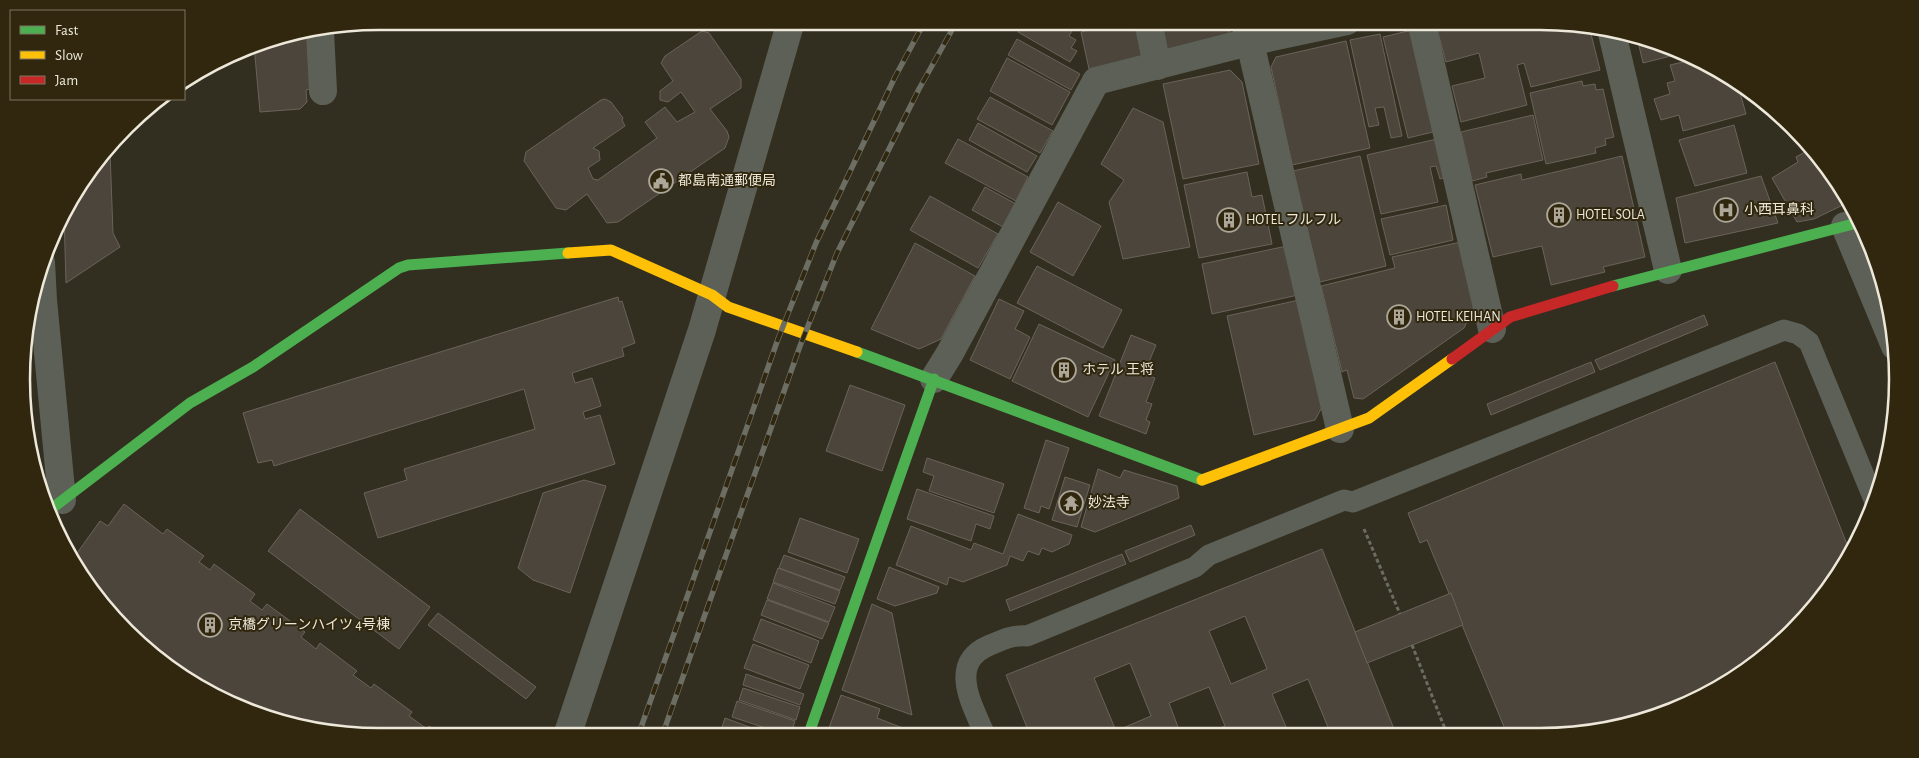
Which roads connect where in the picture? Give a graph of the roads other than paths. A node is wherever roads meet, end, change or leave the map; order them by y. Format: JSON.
{"nodes":[{"id":1,"x":788,"y":30,"type":"edge"},
{"id":2,"x":1150,"y":30,"type":"edge"},
{"id":3,"x":1265,"y":30,"type":"edge"},
{"id":4,"x":1423,"y":30,"type":"edge"},
{"id":5,"x":1247,"y":32,"type":"edge"},
{"id":6,"x":320,"y":35,"type":"edge"},
{"id":7,"x":1613,"y":38,"type":"edge"},
{"id":8,"x":1157,"y":66,"type":"junction"},
{"id":9,"x":323,"y":91,"type":"dead end"},
{"id":10,"x":1853,"y":224,"type":"edge"},
{"id":11,"x":1855,"y":229,"type":"edge"},
{"id":12,"x":1668,"y":270,"type":"junction"},
{"id":13,"x":42,"y":288,"type":"edge"},
{"id":14,"x":712,"y":294,"type":"junction"},
{"id":15,"x":1879,"y":298,"type":"edge"},
{"id":16,"x":1492,"y":330,"type":"junction"},
{"id":17,"x":934,"y":379,"type":"junction"},
{"id":18,"x":1340,"y":429,"type":"junction"},
{"id":19,"x":1870,"y":490,"type":"edge"},
{"id":20,"x":56,"y":504,"type":"edge"},
{"id":21,"x":570,"y":728,"type":"edge"},
{"id":22,"x":811,"y":728,"type":"edge"},
{"id":23,"x":982,"y":728,"type":"edge"}],
"edges":[{"from":1,"to":14,"type":"street"},
{"from":2,"to":8,"type":"street"},
{"from":3,"to":5,"type":"street"},
{"from":4,"to":16,"type":"street"},
{"from":5,"to":8,"type":"street"},
{"from":5,"to":18,"type":"street"},
{"from":6,"to":9,"type":"street"},
{"from":7,"to":12,"type":"street"},
{"from":8,"to":17,"type":"street"},
{"from":10,"to":12,"type":"street"},
{"from":11,"to":15,"type":"street"},
{"from":12,"to":16,"type":"street"},
{"from":13,"to":20,"type":"street"},
{"from":14,"to":17,"type":"street"},
{"from":14,"to":20,"type":"street"},
{"from":14,"to":21,"type":"street"},
{"from":16,"to":18,"type":"street"},
{"from":17,"to":18,"type":"street"},
{"from":17,"to":22,"type":"street"},
{"from":19,"to":23,"type":"lane"}]}
